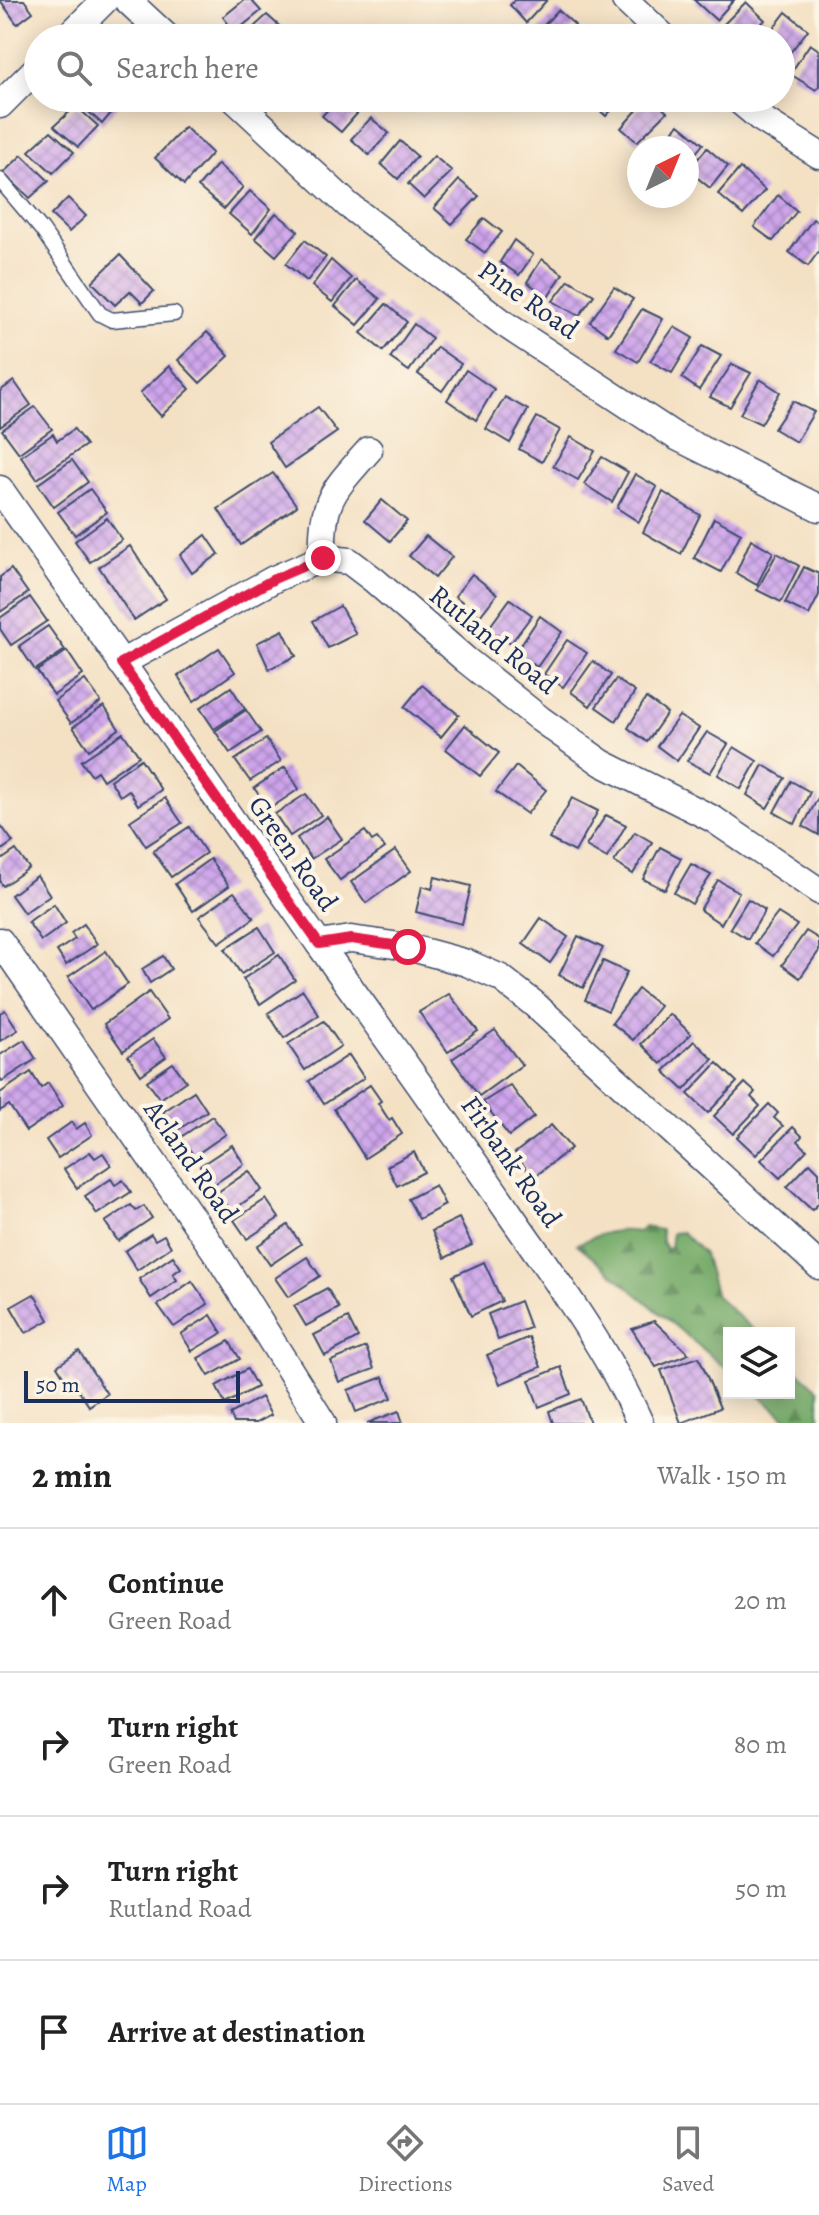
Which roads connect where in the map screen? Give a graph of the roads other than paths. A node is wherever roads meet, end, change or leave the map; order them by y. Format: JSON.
{"nodes":[{"id":1,"x":105,"y":0,"type":"edge"},
{"id":2,"x":127,"y":0,"type":"edge"},
{"id":3,"x":625,"y":0,"type":"edge"},
{"id":4,"x":81,"y":24,"type":"edge"},
{"id":5,"x":153,"y":24,"type":"edge"},
{"id":6,"x":650,"y":24,"type":"edge"},
{"id":7,"x":24,"y":81,"type":"edge"},
{"id":8,"x":0,"y":105,"type":"edge"},
{"id":9,"x":248,"y":112,"type":"edge"},
{"id":10,"x":753,"y":112,"type":"edge"},
{"id":11,"x":819,"y":155,"type":"edge"},
{"id":12,"x":0,"y":180,"type":"edge"},
{"id":13,"x":174,"y":314,"type":"dead end"},
{"id":14,"x":369,"y":450,"type":"dead end"},
{"id":15,"x":0,"y":489,"type":"edge"},
{"id":16,"x":819,"y":508,"type":"edge"},
{"id":17,"x":323,"y":558,"type":"junction"},
{"id":18,"x":121,"y":663,"type":"junction"},
{"id":19,"x":819,"y":891,"type":"edge"},
{"id":20,"x":0,"y":941,"type":"edge"},
{"id":21,"x":319,"y":944,"type":"junction"},
{"id":22,"x":819,"y":1266,"type":"edge"},
{"id":23,"x":323,"y":1423,"type":"edge"},
{"id":24,"x":640,"y":1423,"type":"edge"}],
"edges":[{"from":1,"to":4,"type":"street"},
{"from":2,"to":5,"type":"street"},
{"from":3,"to":6,"type":"street"},
{"from":7,"to":8,"type":"street"},
{"from":9,"to":16,"type":"street","name":"Pine Road"},
{"from":10,"to":11,"type":"street"},
{"from":12,"to":13,"type":"lane"},
{"from":14,"to":17,"type":"street"},
{"from":15,"to":18,"type":"street","name":"Green Road"},
{"from":17,"to":18,"type":"street"},
{"from":17,"to":19,"type":"street","name":"Rutland Road"},
{"from":18,"to":21,"type":"street","name":"Green Road"},
{"from":20,"to":23,"type":"street","name":"Acland Road"},
{"from":21,"to":22,"type":"street","name":"Green Road"},
{"from":21,"to":24,"type":"street","name":"Firbank Road"}]}
